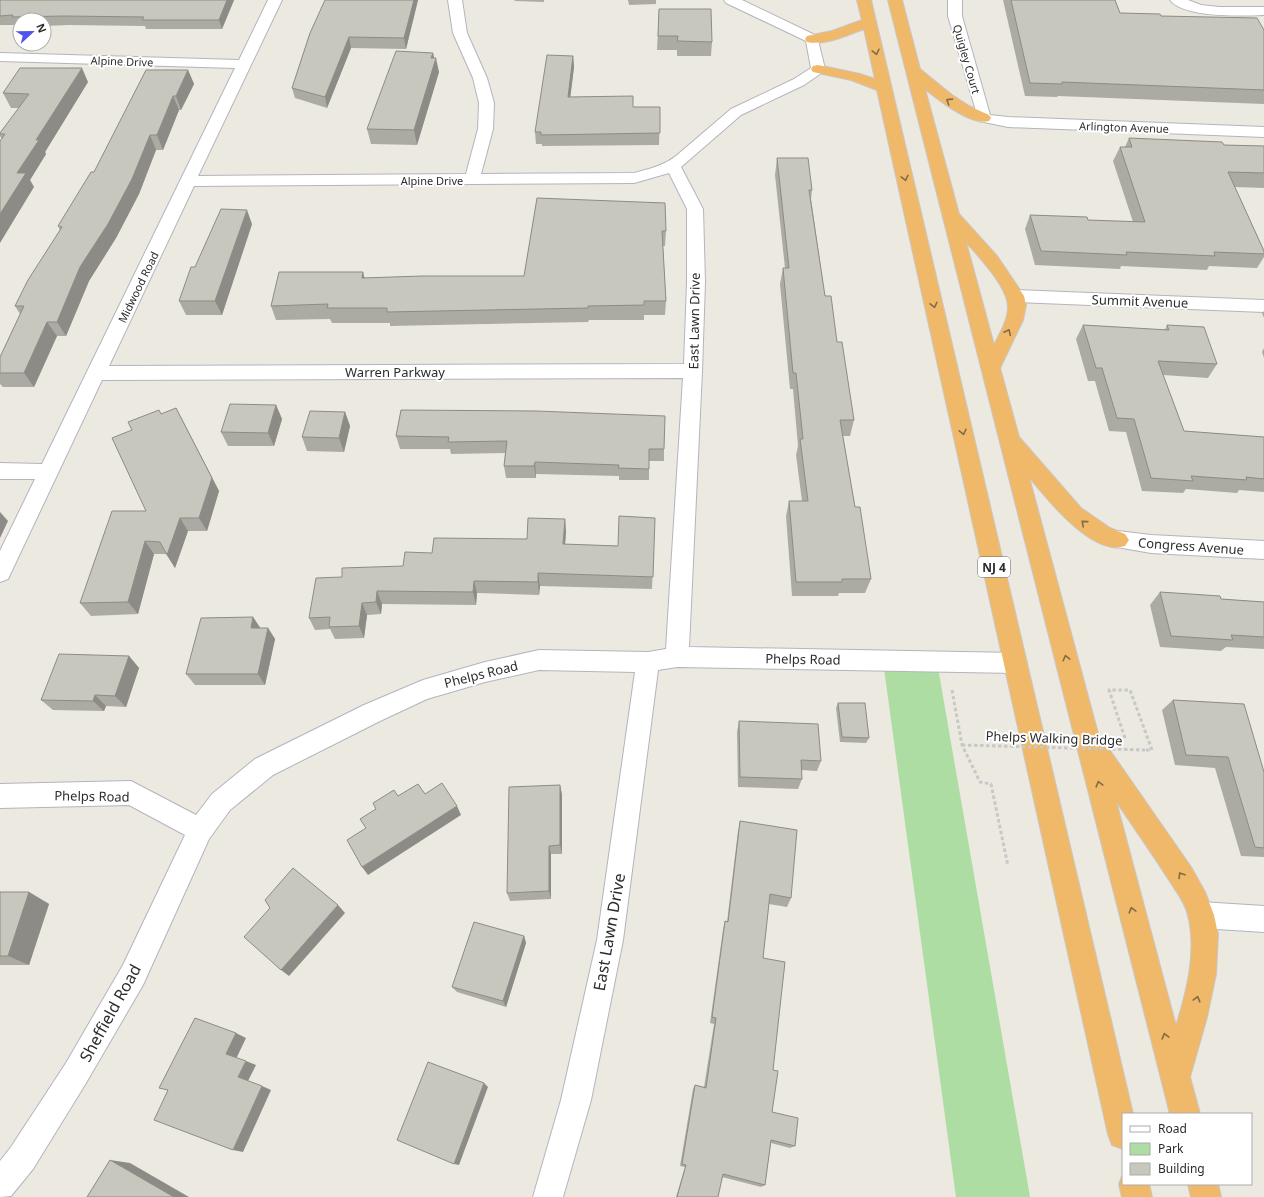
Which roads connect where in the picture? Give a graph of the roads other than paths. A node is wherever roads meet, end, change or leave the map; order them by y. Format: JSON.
{"nodes":[{"id":1,"x":275,"y":0,"type":"edge"},
{"id":2,"x":455,"y":0,"type":"edge"},
{"id":3,"x":731,"y":0,"type":"edge"},
{"id":4,"x":864,"y":0,"type":"edge"},
{"id":5,"x":895,"y":0,"type":"edge"},
{"id":6,"x":955,"y":0,"type":"edge"},
{"id":7,"x":1177,"y":0,"type":"edge"},
{"id":8,"x":1264,"y":11,"type":"edge"},
{"id":9,"x":869,"y":22,"type":"junction"},
{"id":10,"x":812,"y":39,"type":"junction"},
{"id":11,"x":0,"y":57,"type":"edge"},
{"id":12,"x":244,"y":64,"type":"junction"},
{"id":13,"x":818,"y":69,"type":"junction"},
{"id":14,"x":914,"y":71,"type":"junction"},
{"id":15,"x":885,"y":88,"type":"junction"},
{"id":16,"x":984,"y":118,"type":"junction"},
{"id":17,"x":1264,"y":132,"type":"edge"},
{"id":18,"x":673,"y":166,"type":"junction"},
{"id":19,"x":472,"y":179,"type":"junction"},
{"id":20,"x":188,"y":181,"type":"junction"},
{"id":21,"x":950,"y":212,"type":"junction"},
{"id":22,"x":1016,"y":296,"type":"junction"},
{"id":23,"x":1264,"y":306,"type":"edge"},
{"id":24,"x":991,"y":367,"type":"junction"},
{"id":25,"x":693,"y":371,"type":"junction"},
{"id":26,"x":96,"y":373,"type":"junction"},
{"id":27,"x":1010,"y":438,"type":"junction"},
{"id":28,"x":0,"y":471,"type":"edge"},
{"id":29,"x":49,"y":472,"type":"junction"},
{"id":30,"x":1118,"y":540,"type":"joint"},
{"id":31,"x":1264,"y":550,"type":"edge"},
{"id":32,"x":0,"y":573,"type":"edge"},
{"id":33,"x":677,"y":657,"type":"junction"},
{"id":34,"x":648,"y":662,"type":"junction"},
{"id":35,"x":1016,"y":663,"type":"junction"},
{"id":36,"x":1086,"y":736,"type":"junction"},
{"id":37,"x":0,"y":796,"type":"edge"},
{"id":38,"x":200,"y":830,"type":"junction"},
{"id":39,"x":1201,"y":915,"type":"junction"},
{"id":40,"x":1264,"y":919,"type":"edge"},
{"id":41,"x":1175,"y":1077,"type":"junction"},
{"id":42,"x":1185,"y":1113,"type":"edge"},
{"id":43,"x":1122,"y":1130,"type":"edge"},
{"id":44,"x":0,"y":1185,"type":"edge"},
{"id":45,"x":1134,"y":1185,"type":"edge"},
{"id":46,"x":1203,"y":1185,"type":"edge"},
{"id":47,"x":548,"y":1197,"type":"edge"},
{"id":48,"x":1137,"y":1197,"type":"edge"},
{"id":49,"x":1206,"y":1197,"type":"edge"}],
"edges":[{"from":1,"to":12,"type":"street","name":"Midwood Road"},
{"from":2,"to":19,"type":"street"},
{"from":3,"to":10,"type":"street"},
{"from":4,"to":9,"type":"highway","number":"NJ 4"},
{"from":5,"to":14,"type":"highway"},
{"from":6,"to":16,"type":"street","name":"Quigley Court"},
{"from":7,"to":8,"type":"street"},
{"from":9,"to":10,"type":"highway"},
{"from":9,"to":15,"type":"highway","number":"NJ 4","one_way":true},
{"from":10,"to":13,"type":"street"},
{"from":11,"to":12,"type":"street","name":"Alpine Drive"},
{"from":12,"to":20,"type":"street","name":"Midwood Road"},
{"from":13,"to":15,"type":"highway"},
{"from":13,"to":18,"type":"street"},
{"from":16,"to":14,"type":"highway","one_way":true},
{"from":14,"to":21,"type":"highway"},
{"from":15,"to":35,"type":"highway","number":"NJ 4","one_way":true},
{"from":16,"to":17,"type":"street","name":"Arlington Avenue"},
{"from":18,"to":19,"type":"street","name":"Alpine Drive"},
{"from":18,"to":25,"type":"street","name":"East Lawn Drive"},
{"from":19,"to":20,"type":"street","name":"Alpine Drive"},
{"from":20,"to":26,"type":"street","name":"Midwood Road"},
{"from":21,"to":22,"type":"highway"},
{"from":21,"to":24,"type":"highway"},
{"from":22,"to":23,"type":"street","name":"Summit Avenue"},
{"from":24,"to":22,"type":"highway","one_way":true},
{"from":24,"to":27,"type":"highway"},
{"from":25,"to":26,"type":"street","name":"Warren Parkway"},
{"from":25,"to":33,"type":"street","name":"East Lawn Drive"},
{"from":26,"to":29,"type":"street","name":"Midwood Road"},
{"from":30,"to":27,"type":"highway","one_way":true},
{"from":36,"to":27,"type":"highway","one_way":true},
{"from":28,"to":29,"type":"street"},
{"from":29,"to":32,"type":"street","name":"Midwood Road"},
{"from":30,"to":31,"type":"street","name":"Congress Avenue"},
{"from":33,"to":34,"type":"street","name":"Phelps Road"},
{"from":33,"to":35,"type":"street","name":"Phelps Road"},
{"from":34,"to":38,"type":"street","name":"Phelps Road"},
{"from":34,"to":47,"type":"street","name":"East Lawn Drive"},
{"from":35,"to":43,"type":"highway","number":"NJ 4"},
{"from":39,"to":36,"type":"highway","one_way":true},
{"from":41,"to":36,"type":"highway","one_way":true},
{"from":37,"to":38,"type":"street","name":"Phelps Road"},
{"from":38,"to":44,"type":"street","name":"Sheffield Road"},
{"from":39,"to":40,"type":"street"},
{"from":41,"to":39,"type":"highway","one_way":true},
{"from":41,"to":42,"type":"highway"},
{"from":45,"to":48,"type":"highway"},
{"from":46,"to":49,"type":"highway"}]}
